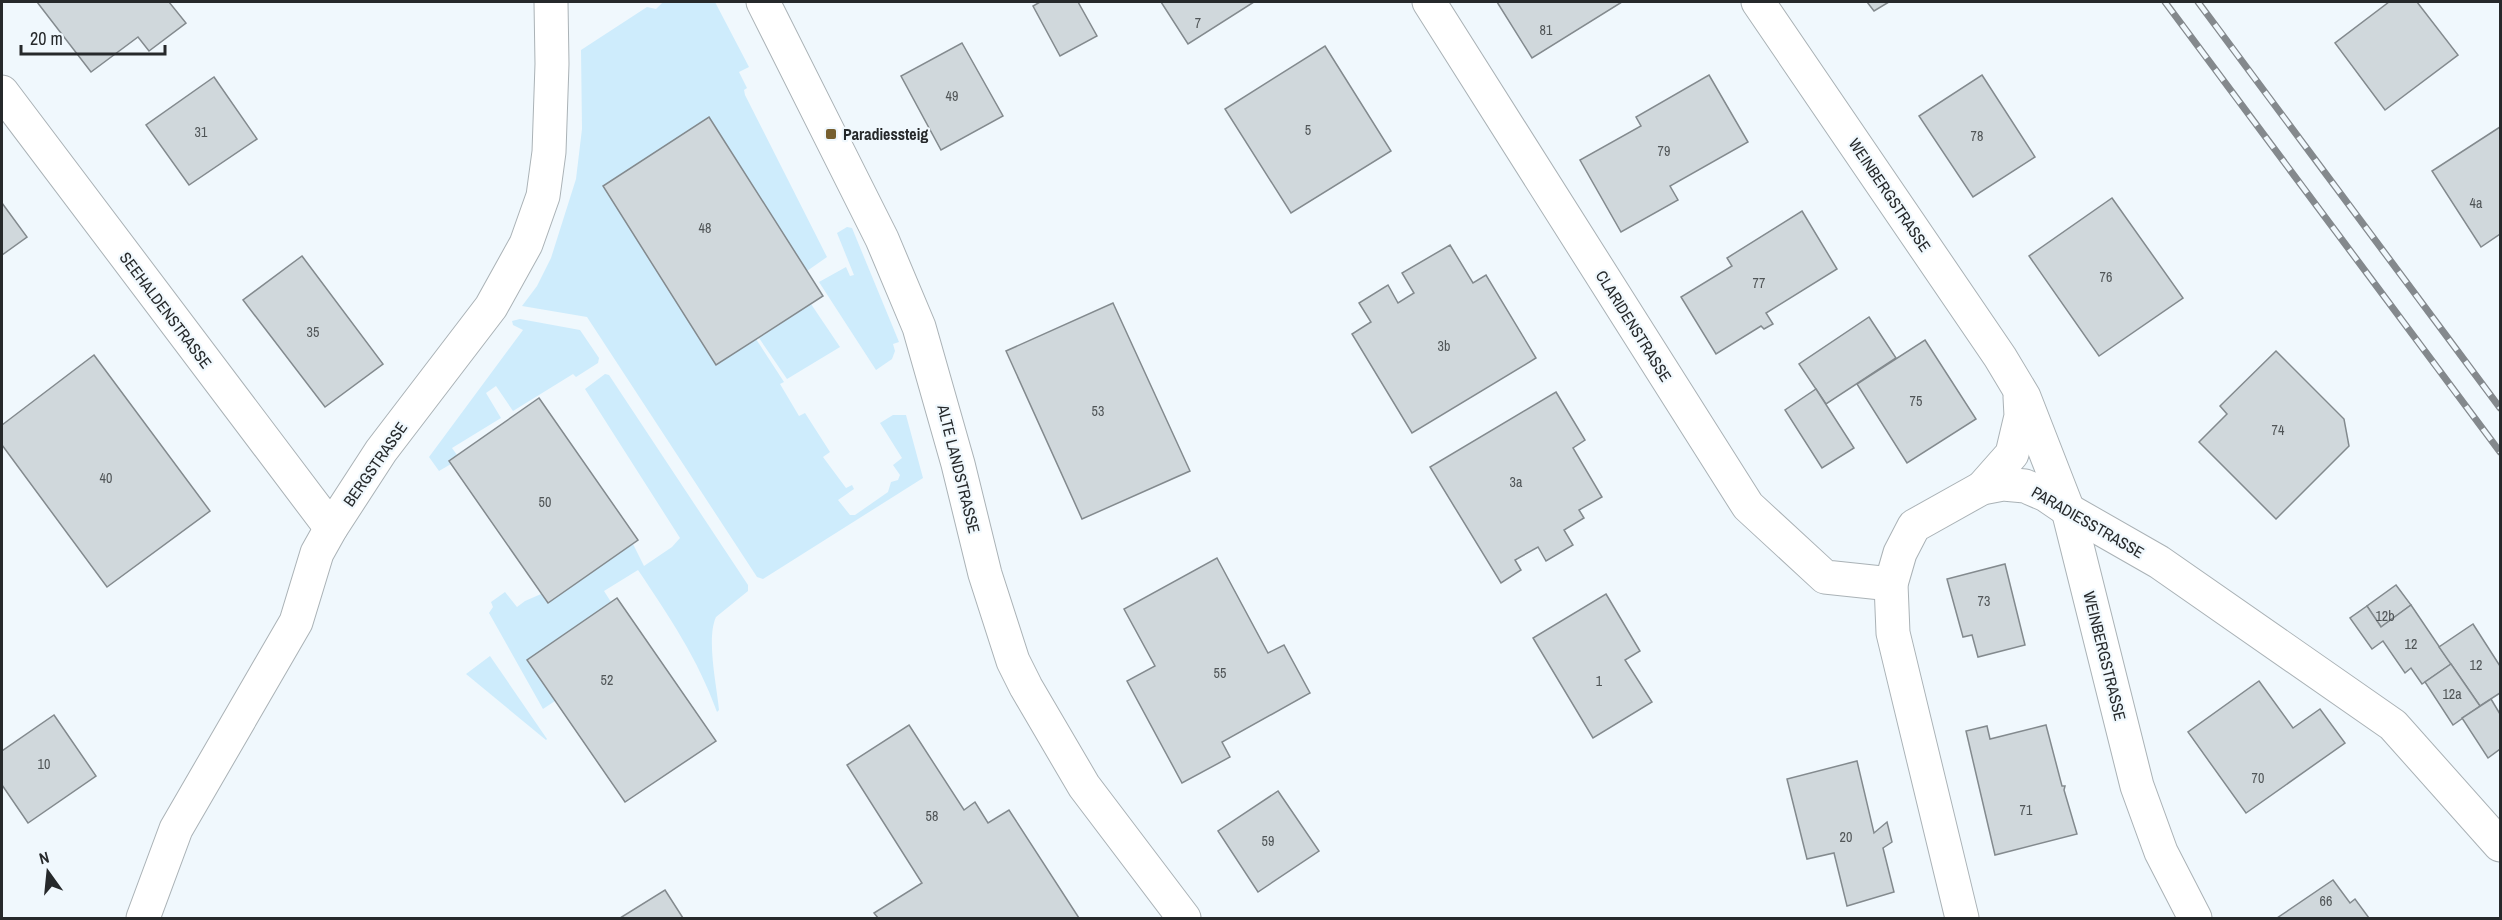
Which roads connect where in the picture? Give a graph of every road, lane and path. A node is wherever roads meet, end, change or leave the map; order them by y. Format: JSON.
{"nodes":[{"id":1,"x":551,"y":2,"type":"edge"},
{"id":2,"x":763,"y":2,"type":"edge"},
{"id":3,"x":1429,"y":2,"type":"edge"},
{"id":4,"x":1758,"y":2,"type":"edge"},
{"id":5,"x":2,"y":92,"type":"edge"},
{"id":6,"x":2020,"y":391,"type":"junction"},
{"id":7,"x":1982,"y":488,"type":"junction"},
{"id":8,"x":2068,"y":510,"type":"junction"},
{"id":9,"x":331,"y":528,"type":"junction"},
{"id":10,"x":1891,"y":584,"type":"junction"},
{"id":11,"x":2500,"y":845,"type":"edge"},
{"id":12,"x":143,"y":918,"type":"edge"},
{"id":13,"x":1184,"y":918,"type":"edge"},
{"id":14,"x":1962,"y":918,"type":"edge"},
{"id":15,"x":2195,"y":918,"type":"edge"}],
"edges":[{"from":1,"to":9,"type":"street","name":"BERGSTRASSE"},
{"from":2,"to":13,"type":"street","name":"ALTE LANDSTRASSE"},
{"from":3,"to":10,"type":"street","name":"CLARIDENSTRASSE"},
{"from":4,"to":6,"type":"street","name":"WEINBERGSTRASSE"},
{"from":5,"to":9,"type":"street","name":"SEEHALDENSTRASSE"},
{"from":6,"to":7,"type":"street"},
{"from":6,"to":8,"type":"street","name":"WEINBERGSTRASSE"},
{"from":7,"to":8,"type":"street","name":"PARADIESSTRASSE"},
{"from":7,"to":10,"type":"street","name":"PARADIESSTRASSE"},
{"from":8,"to":11,"type":"street","name":"PARADIESSTRASSE"},
{"from":8,"to":15,"type":"street","name":"WEINBERGSTRASSE"},
{"from":9,"to":12,"type":"street","name":"BERGSTRASSE"},
{"from":10,"to":14,"type":"street","name":"PARADIESSTRASSE"}]}
